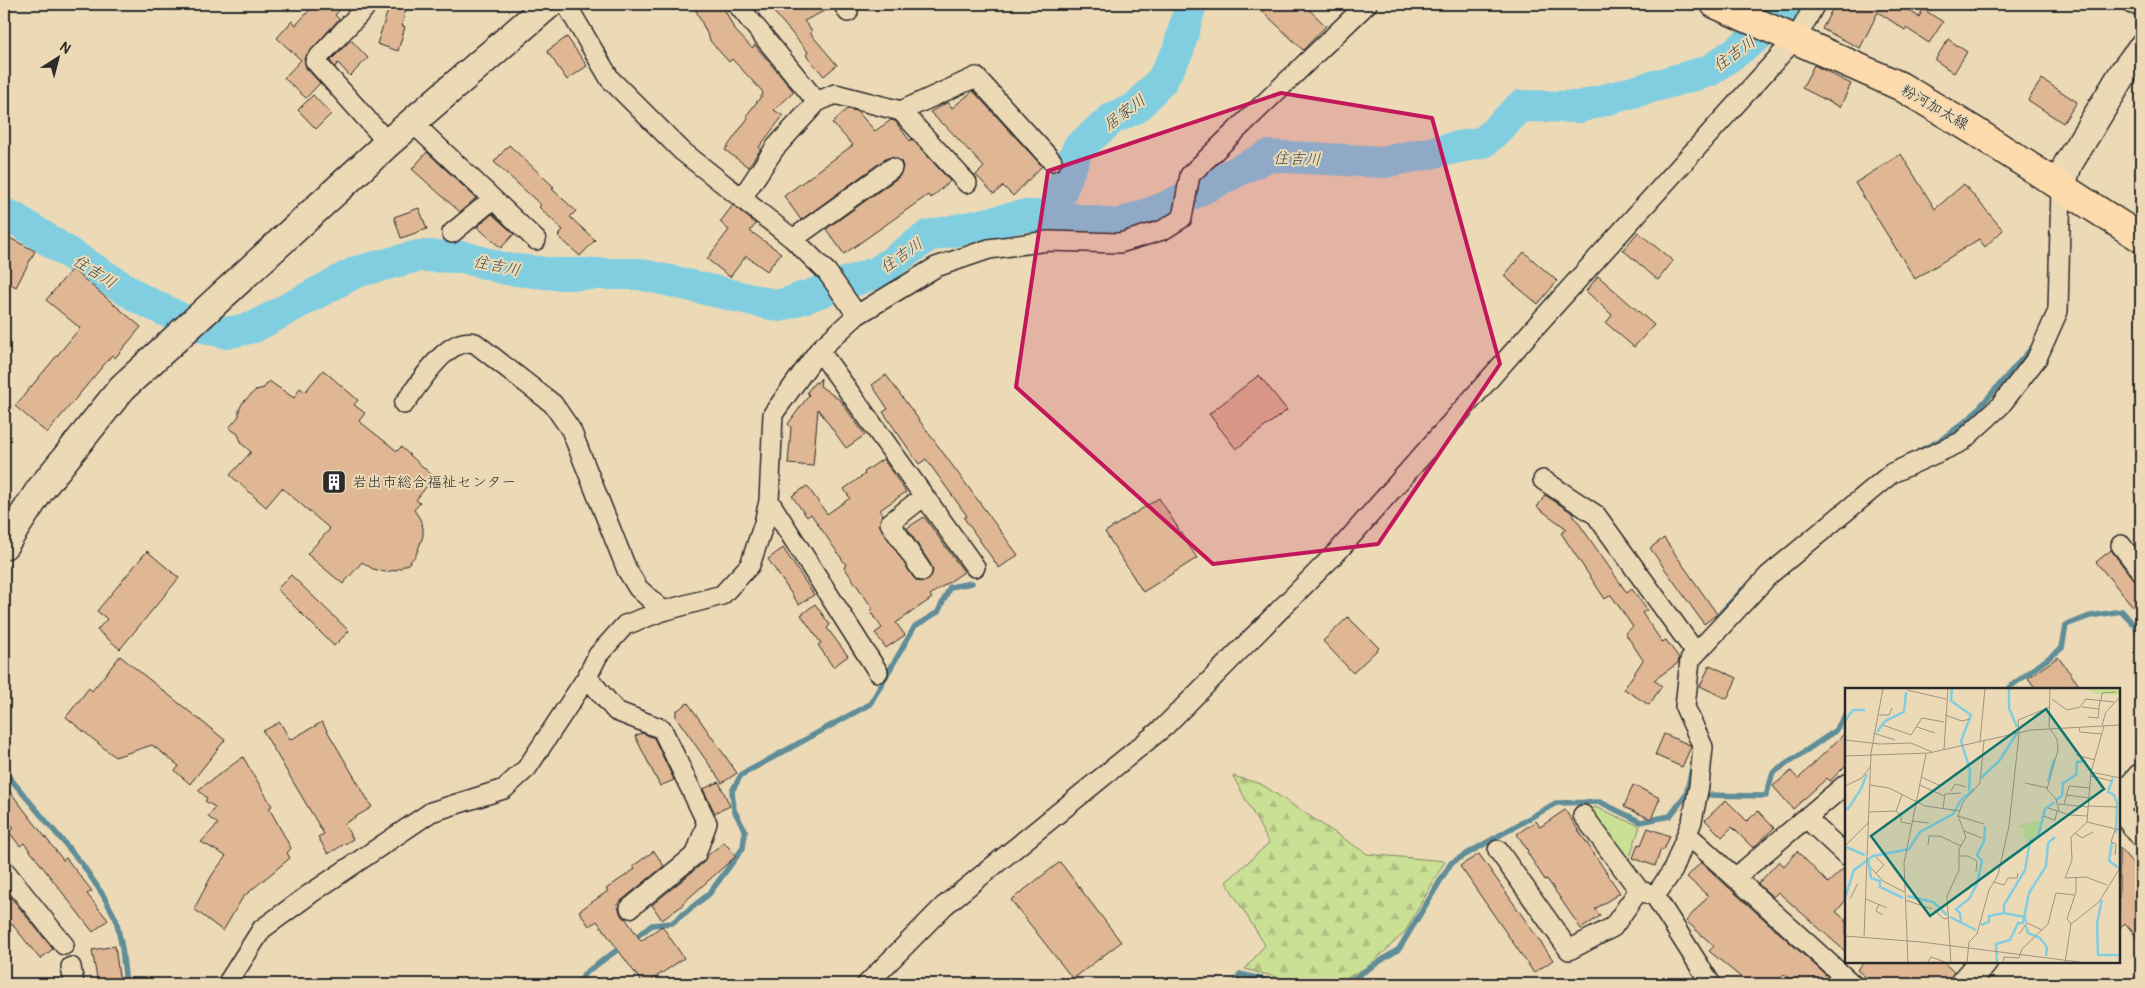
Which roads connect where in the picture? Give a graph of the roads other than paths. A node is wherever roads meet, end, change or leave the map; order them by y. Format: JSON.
{"nodes":[{"id":1,"x":364,"y":4,"type":"edge"},
{"id":2,"x":549,"y":4,"type":"edge"},
{"id":3,"x":566,"y":4,"type":"edge"},
{"id":4,"x":737,"y":4,"type":"edge"},
{"id":5,"x":1367,"y":4,"type":"edge"},
{"id":6,"x":1715,"y":4,"type":"edge"},
{"id":7,"x":1815,"y":4,"type":"edge"},
{"id":8,"x":2132,"y":4,"type":"edge"},
{"id":9,"x":2141,"y":6,"type":"edge"},
{"id":10,"x":1788,"y":37,"type":"junction"},
{"id":11,"x":2141,"y":49,"type":"edge"},
{"id":12,"x":817,"y":102,"type":"junction"},
{"id":13,"x":901,"y":111,"type":"junction"},
{"id":14,"x":412,"y":122,"type":"junction"},
{"id":15,"x":388,"y":143,"type":"junction"},
{"id":16,"x":1052,"y":161,"type":"dead end"},
{"id":17,"x":892,"y":168,"type":"dead end"},
{"id":18,"x":967,"y":183,"type":"dead end"},
{"id":19,"x":2060,"y":186,"type":"junction"},
{"id":20,"x":742,"y":198,"type":"junction"},
{"id":21,"x":493,"y":199,"type":"junction"},
{"id":22,"x":452,"y":233,"type":"dead end"},
{"id":23,"x":2141,"y":238,"type":"edge"},
{"id":24,"x":793,"y":239,"type":"junction"},
{"id":25,"x":536,"y":240,"type":"dead end"},
{"id":26,"x":857,"y":316,"type":"junction"},
{"id":27,"x":819,"y":350,"type":"junction"},
{"id":28,"x":404,"y":404,"type":"dead end"},
{"id":29,"x":1543,"y":480,"type":"dead end"},
{"id":30,"x":924,"y":496,"type":"junction"},
{"id":31,"x":769,"y":501,"type":"junction"},
{"id":32,"x":4,"y":545,"type":"edge"},
{"id":33,"x":2121,"y":545,"type":"dead end"},
{"id":34,"x":975,"y":567,"type":"dead end"},
{"id":35,"x":922,"y":571,"type":"dead end"},
{"id":36,"x":2141,"y":571,"type":"edge"},
{"id":37,"x":663,"y":611,"type":"junction"},
{"id":38,"x":1696,"y":653,"type":"junction"},
{"id":39,"x":878,"y":672,"type":"dead end"},
{"id":40,"x":587,"y":677,"type":"junction"},
{"id":41,"x":2141,"y":778,"type":"edge"},
{"id":42,"x":1845,"y":785,"type":"edge"},
{"id":43,"x":2120,"y":802,"type":"edge"},
{"id":44,"x":2120,"y":812,"type":"edge"},
{"id":45,"x":1583,"y":815,"type":"dead end"},
{"id":46,"x":1806,"y":818,"type":"junction"},
{"id":47,"x":1687,"y":834,"type":"junction"},
{"id":48,"x":2141,"y":838,"type":"edge"},
{"id":49,"x":1498,"y":850,"type":"dead end"},
{"id":50,"x":1845,"y":854,"type":"edge"},
{"id":51,"x":4,"y":870,"type":"edge"},
{"id":52,"x":1735,"y":878,"type":"junction"},
{"id":53,"x":1647,"y":893,"type":"junction"},
{"id":54,"x":630,"y":908,"type":"dead end"},
{"id":55,"x":64,"y":945,"type":"dead end"},
{"id":56,"x":227,"y":984,"type":"edge"},
{"id":57,"x":867,"y":984,"type":"edge"},
{"id":58,"x":1712,"y":984,"type":"edge"},
{"id":59,"x":1852,"y":984,"type":"edge"}],
"edges":[{"from":1,"to":15,"type":"street"},
{"from":2,"to":14,"type":"street"},
{"from":3,"to":20,"type":"street"},
{"from":4,"to":12,"type":"street"},
{"from":5,"to":26,"type":"street"},
{"from":6,"to":10,"type":"main road","name":"粉河加太線"},
{"from":7,"to":10,"type":"street"},
{"from":8,"to":9,"type":"street"},
{"from":10,"to":19,"type":"main road","name":"粉河加太線"},
{"from":10,"to":57,"type":"street"},
{"from":11,"to":19,"type":"street"},
{"from":12,"to":13,"type":"street"},
{"from":12,"to":20,"type":"street"},
{"from":13,"to":16,"type":"street"},
{"from":13,"to":18,"type":"street"},
{"from":14,"to":15,"type":"street"},
{"from":14,"to":21,"type":"street"},
{"from":15,"to":32,"type":"street"},
{"from":17,"to":24,"type":"street"},
{"from":19,"to":23,"type":"main road","name":"粉河加太線"},
{"from":19,"to":38,"type":"street"},
{"from":20,"to":24,"type":"street"},
{"from":21,"to":22,"type":"street"},
{"from":21,"to":25,"type":"street"},
{"from":24,"to":26,"type":"street"},
{"from":26,"to":27,"type":"street"},
{"from":27,"to":30,"type":"street"},
{"from":27,"to":31,"type":"street"},
{"from":28,"to":37,"type":"street"},
{"from":29,"to":38,"type":"street"},
{"from":30,"to":34,"type":"street"},
{"from":30,"to":35,"type":"street"},
{"from":31,"to":37,"type":"street"},
{"from":31,"to":39,"type":"street"},
{"from":33,"to":36,"type":"street"},
{"from":37,"to":40,"type":"street"},
{"from":38,"to":47,"type":"street"},
{"from":40,"to":54,"type":"street"},
{"from":40,"to":56,"type":"street"},
{"from":41,"to":43,"type":"street"},
{"from":42,"to":46,"type":"street"},
{"from":44,"to":48,"type":"street"},
{"from":45,"to":53,"type":"street"},
{"from":46,"to":50,"type":"street"},
{"from":46,"to":52,"type":"street"},
{"from":47,"to":52,"type":"street"},
{"from":47,"to":53,"type":"street"},
{"from":49,"to":53,"type":"street"},
{"from":51,"to":55,"type":"street"},
{"from":52,"to":59,"type":"street"},
{"from":53,"to":58,"type":"street"}]}
